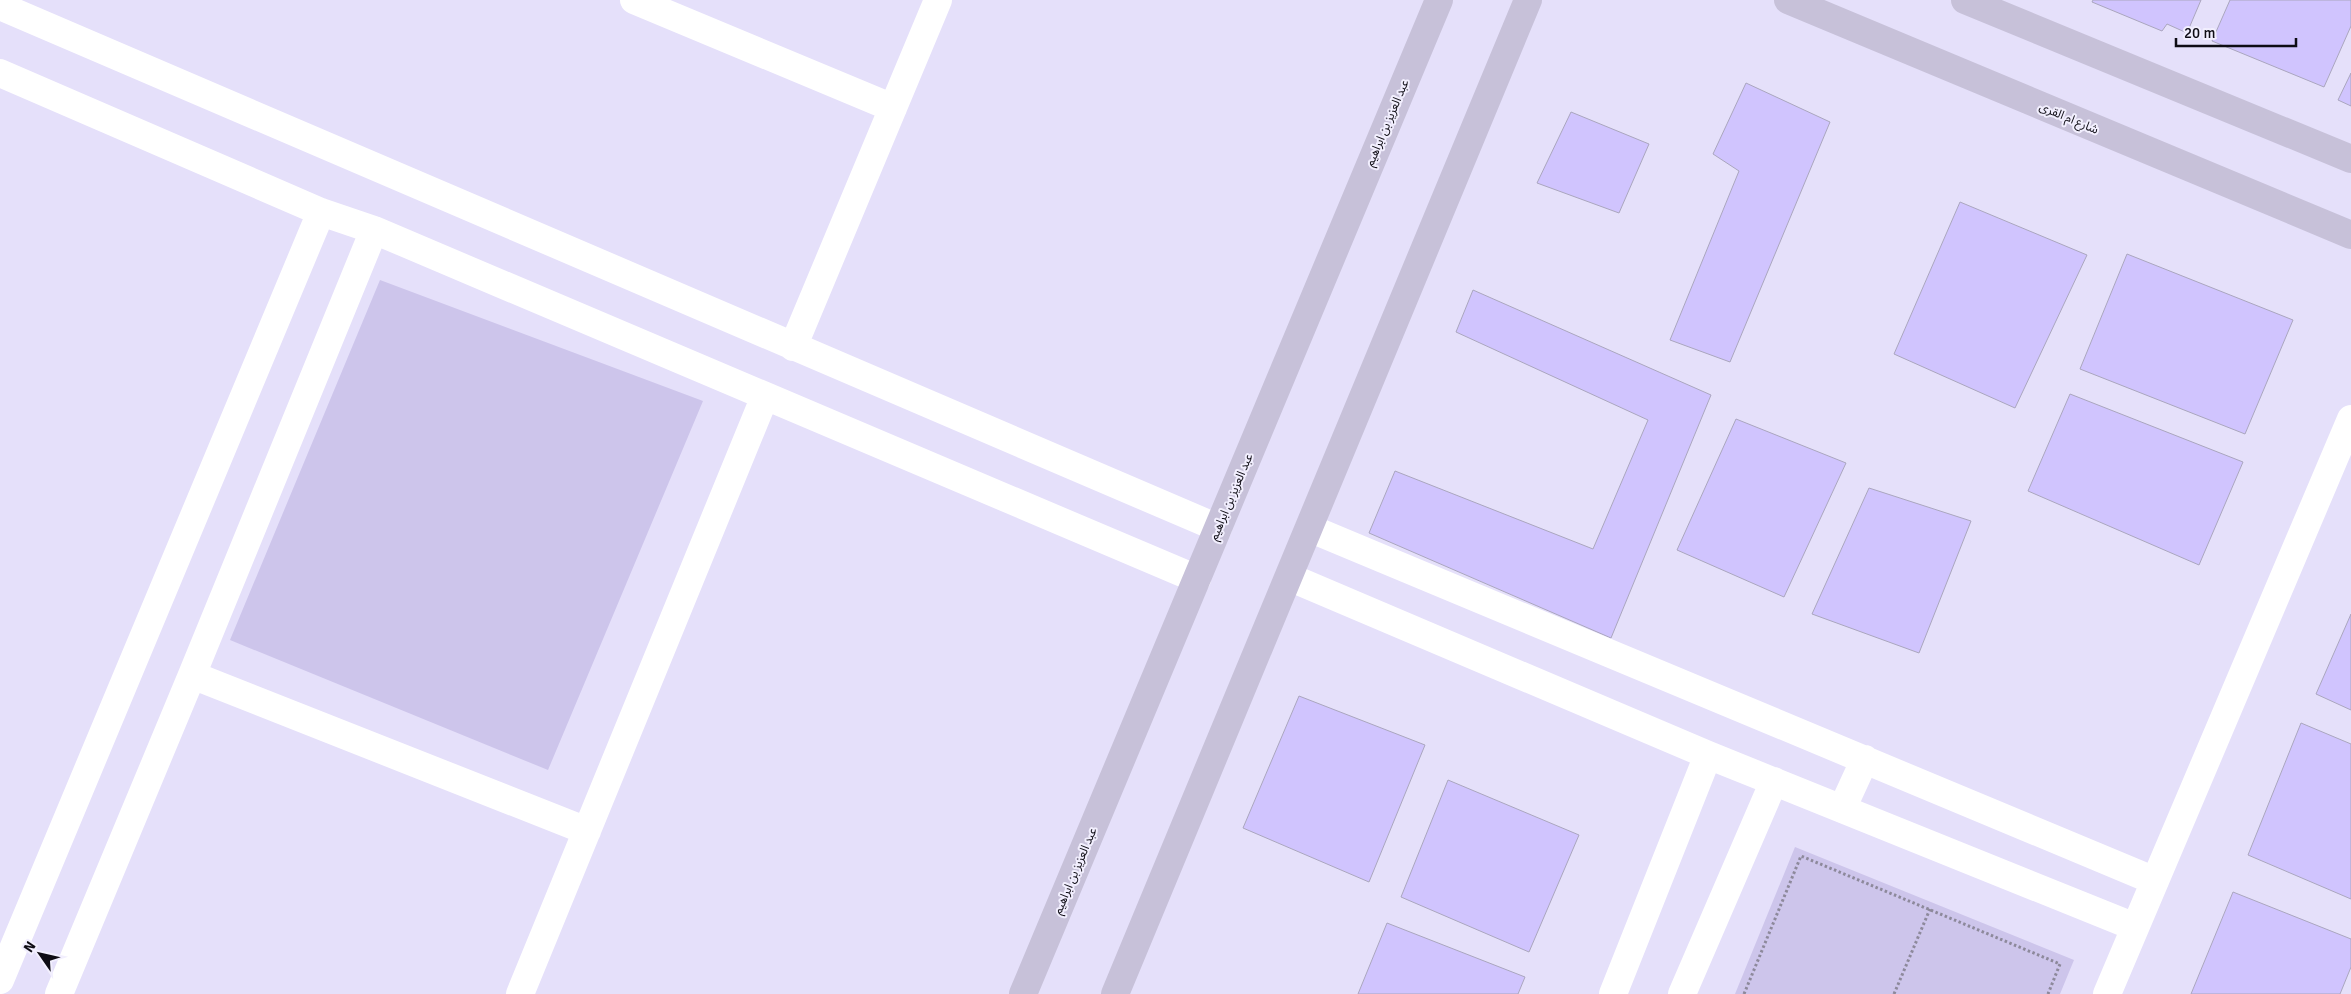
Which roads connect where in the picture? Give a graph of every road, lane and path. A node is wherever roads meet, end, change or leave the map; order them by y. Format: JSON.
{"nodes":[{"id":1,"x":634,"y":0,"type":"edge"},
{"id":2,"x":938,"y":0,"type":"edge"},
{"id":3,"x":1438,"y":0,"type":"edge"},
{"id":4,"x":1528,"y":0,"type":"edge"},
{"id":5,"x":1788,"y":0,"type":"edge"},
{"id":6,"x":1964,"y":0,"type":"edge"},
{"id":7,"x":0,"y":6,"type":"edge"},
{"id":8,"x":0,"y":73,"type":"edge"},
{"id":9,"x":893,"y":108,"type":"junction"},
{"id":10,"x":2351,"y":159,"type":"edge"},
{"id":11,"x":321,"y":212,"type":"junction"},
{"id":12,"x":374,"y":230,"type":"junction"},
{"id":13,"x":2351,"y":235,"type":"edge"},
{"id":14,"x":793,"y":347,"type":"junction"},
{"id":15,"x":765,"y":396,"type":"junction"},
{"id":16,"x":2351,"y":419,"type":"edge"},
{"id":17,"x":1218,"y":528,"type":"junction"},
{"id":18,"x":1309,"y":528,"type":"junction"},
{"id":19,"x":1289,"y":577,"type":"junction"},
{"id":20,"x":1197,"y":579,"type":"junction"},
{"id":21,"x":192,"y":675,"type":"junction"},
{"id":22,"x":1708,"y":754,"type":"junction"},
{"id":23,"x":1865,"y":759,"type":"junction"},
{"id":24,"x":1774,"y":781,"type":"junction"},
{"id":25,"x":1842,"y":809,"type":"junction"},
{"id":26,"x":587,"y":831,"type":"junction"},
{"id":27,"x":2155,"y":881,"type":"junction"},
{"id":28,"x":1930,"y":909,"type":"junction"},
{"id":29,"x":2136,"y":927,"type":"junction"},
{"id":30,"x":0,"y":980,"type":"edge"},
{"id":31,"x":58,"y":994,"type":"edge"},
{"id":32,"x":520,"y":994,"type":"edge"},
{"id":33,"x":1023,"y":994,"type":"edge"},
{"id":34,"x":1115,"y":994,"type":"edge"},
{"id":35,"x":1613,"y":994,"type":"edge"},
{"id":36,"x":1682,"y":994,"type":"edge"},
{"id":37,"x":1744,"y":994,"type":"edge"},
{"id":38,"x":1894,"y":994,"type":"edge"},
{"id":39,"x":2048,"y":994,"type":"edge"},
{"id":40,"x":2107,"y":994,"type":"edge"}],
"edges":[{"from":1,"to":9,"type":"street"},
{"from":2,"to":9,"type":"street"},
{"from":3,"to":17,"type":"street","name":"عبد العزيز بن ابراهيم"},
{"from":4,"to":18,"type":"street"},
{"from":5,"to":13,"type":"street","name":"شارع ام القرى"},
{"from":6,"to":10,"type":"street"},
{"from":7,"to":14,"type":"street"},
{"from":8,"to":11,"type":"street"},
{"from":9,"to":14,"type":"street"},
{"from":11,"to":12,"type":"street"},
{"from":11,"to":30,"type":"street"},
{"from":12,"to":15,"type":"street"},
{"from":12,"to":21,"type":"street"},
{"from":14,"to":17,"type":"street"},
{"from":15,"to":20,"type":"street"},
{"from":15,"to":26,"type":"street"},
{"from":16,"to":27,"type":"street"},
{"from":17,"to":20,"type":"street","name":"عبد العزيز بن ابراهيم"},
{"from":18,"to":19,"type":"street"},
{"from":18,"to":23,"type":"street"},
{"from":19,"to":22,"type":"street"},
{"from":19,"to":34,"type":"street"},
{"from":20,"to":33,"type":"street","name":"عبد العزيز بن ابراهيم"},
{"from":21,"to":26,"type":"street"},
{"from":21,"to":31,"type":"street"},
{"from":22,"to":24,"type":"street"},
{"from":22,"to":35,"type":"street"},
{"from":23,"to":25,"type":"street"},
{"from":23,"to":27,"type":"street"},
{"from":24,"to":25,"type":"street"},
{"from":24,"to":36,"type":"street"},
{"from":25,"to":29,"type":"street"},
{"from":26,"to":32,"type":"street"},
{"from":27,"to":29,"type":"street"},
{"from":28,"to":37,"type":"path"},
{"from":28,"to":38,"type":"path"},
{"from":28,"to":39,"type":"path"},
{"from":29,"to":40,"type":"street"}]}
